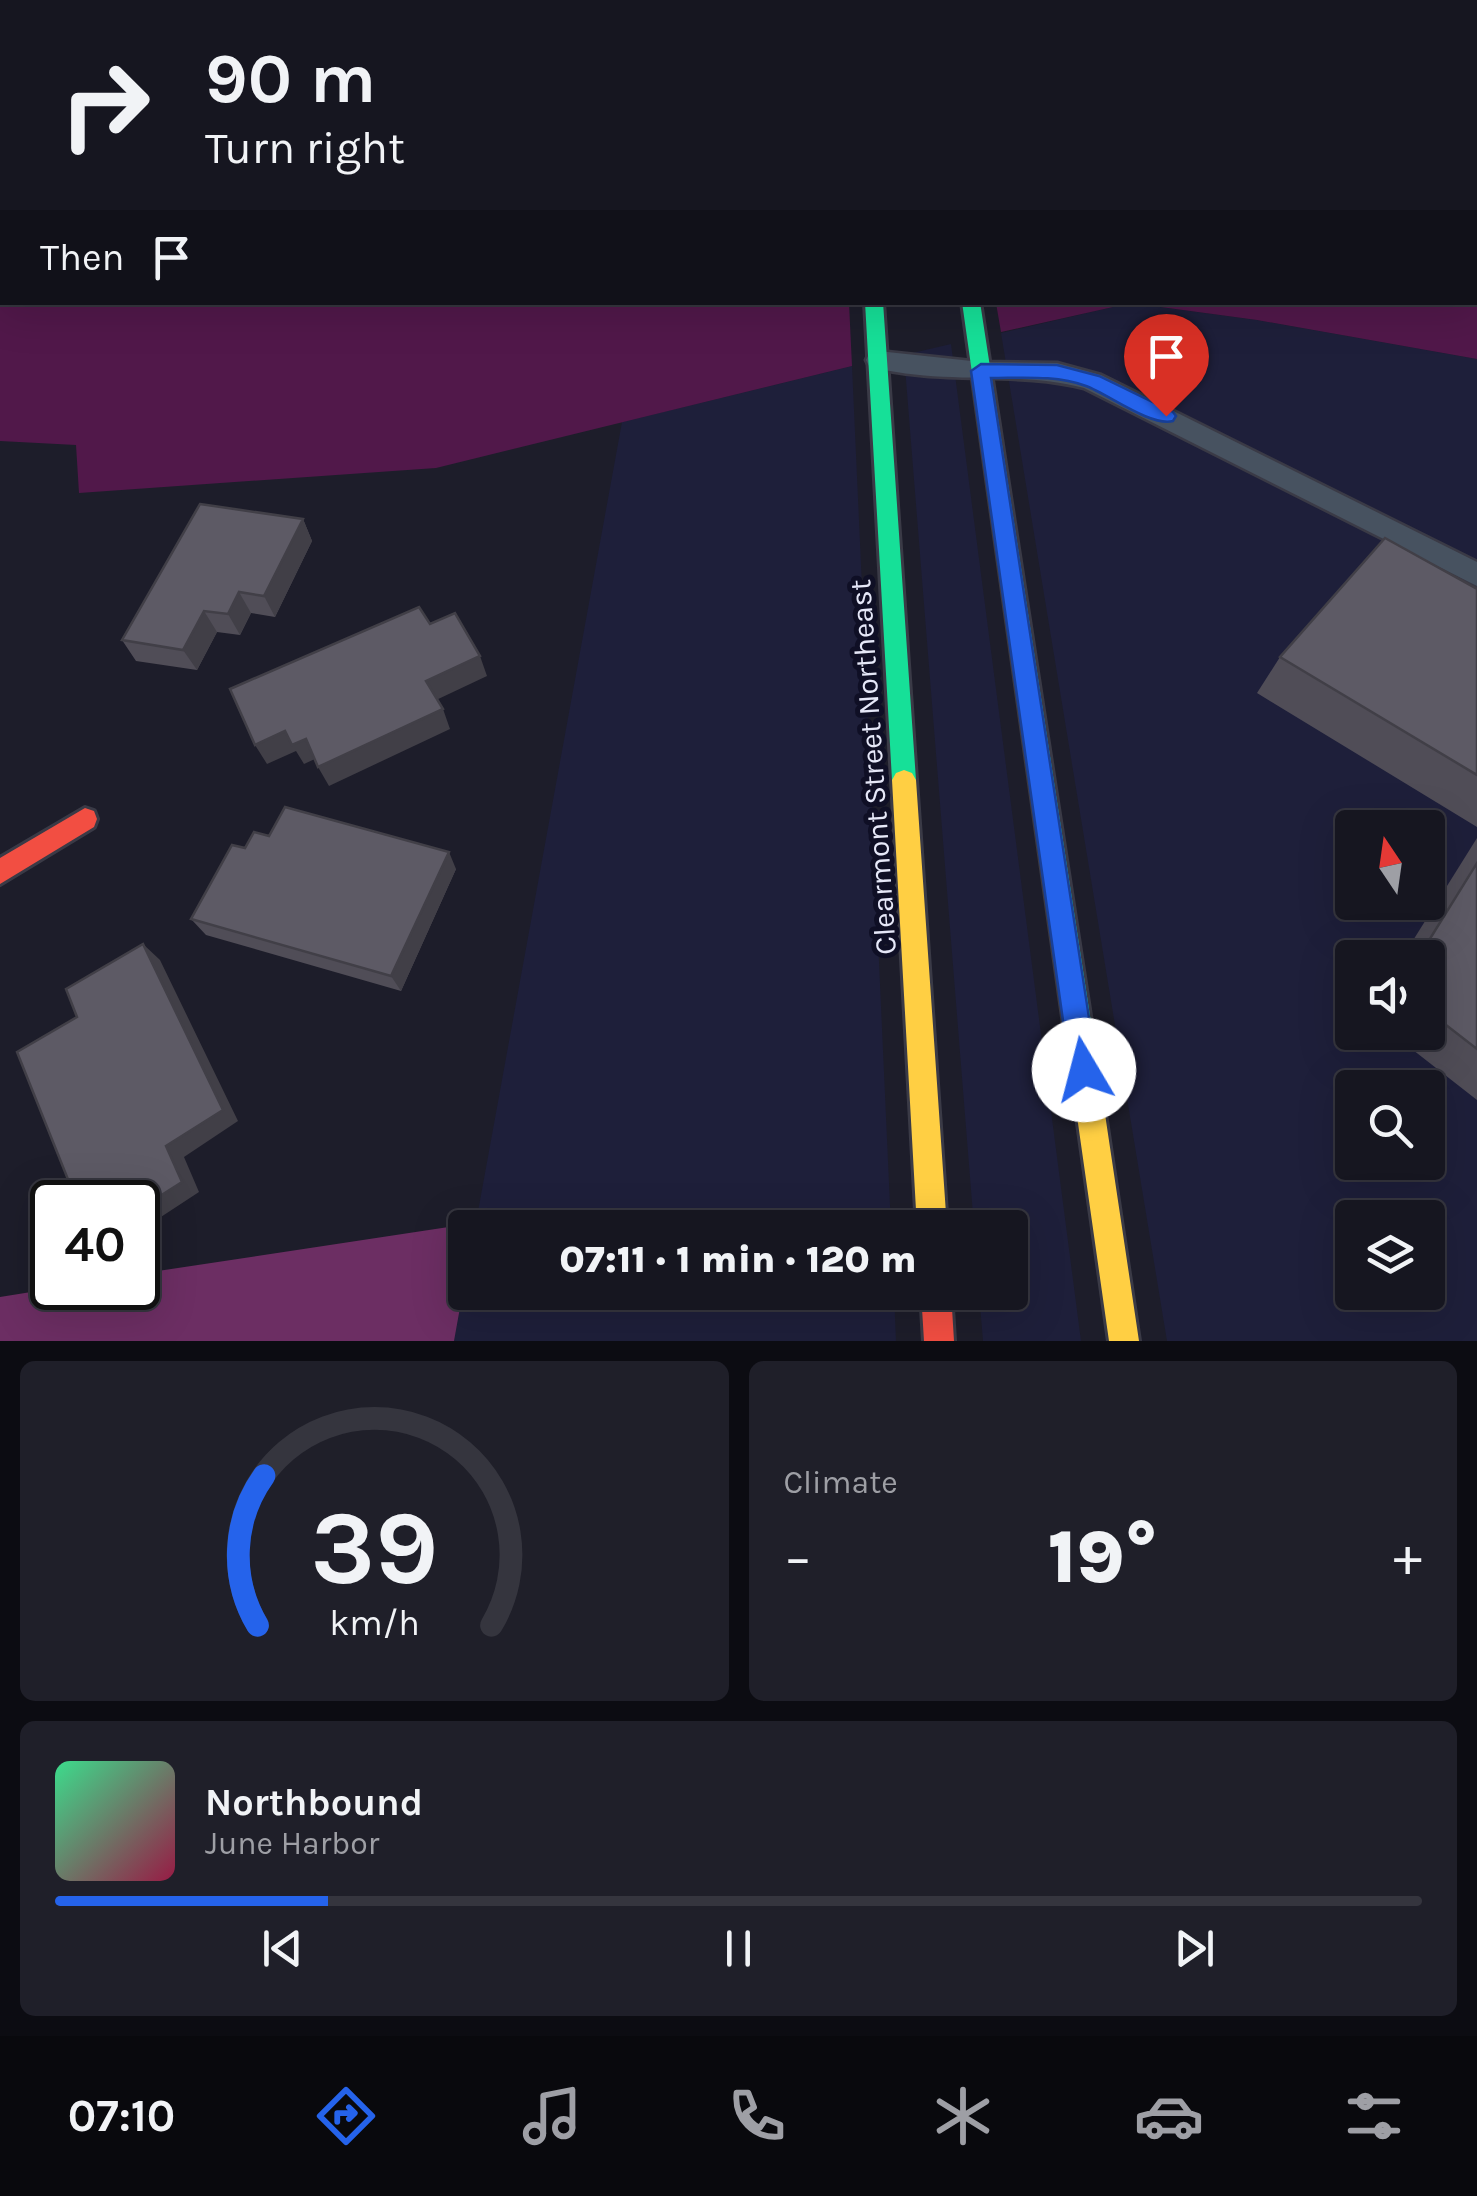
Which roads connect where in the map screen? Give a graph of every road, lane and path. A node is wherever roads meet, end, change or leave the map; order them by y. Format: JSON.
{"nodes":[{"id":1,"x":874,"y":305,"type":"edge"},
{"id":2,"x":971,"y":305,"type":"edge"},
{"id":3,"x":878,"y":360,"type":"junction"},
{"id":4,"x":981,"y":371,"type":"junction"},
{"id":5,"x":1477,"y":575,"type":"edge"},
{"id":6,"x":86,"y":820,"type":"dead end"},
{"id":7,"x":0,"y":872,"type":"edge"},
{"id":8,"x":931,"y":1210,"type":"edge"},
{"id":9,"x":937,"y":1310,"type":"edge"},
{"id":10,"x":939,"y":1341,"type":"edge"},
{"id":11,"x":1124,"y":1341,"type":"edge"}],
"edges":[{"from":1,"to":3,"type":"street","name":"Clearmont Street Northeast"},
{"from":2,"to":4,"type":"street"},
{"from":3,"to":4,"type":"lane"},
{"from":3,"to":8,"type":"street","name":"Clearmont Street Northeast"},
{"from":4,"to":5,"type":"lane"},
{"from":4,"to":11,"type":"street"},
{"from":6,"to":7,"type":"street"},
{"from":9,"to":10,"type":"street"}]}
